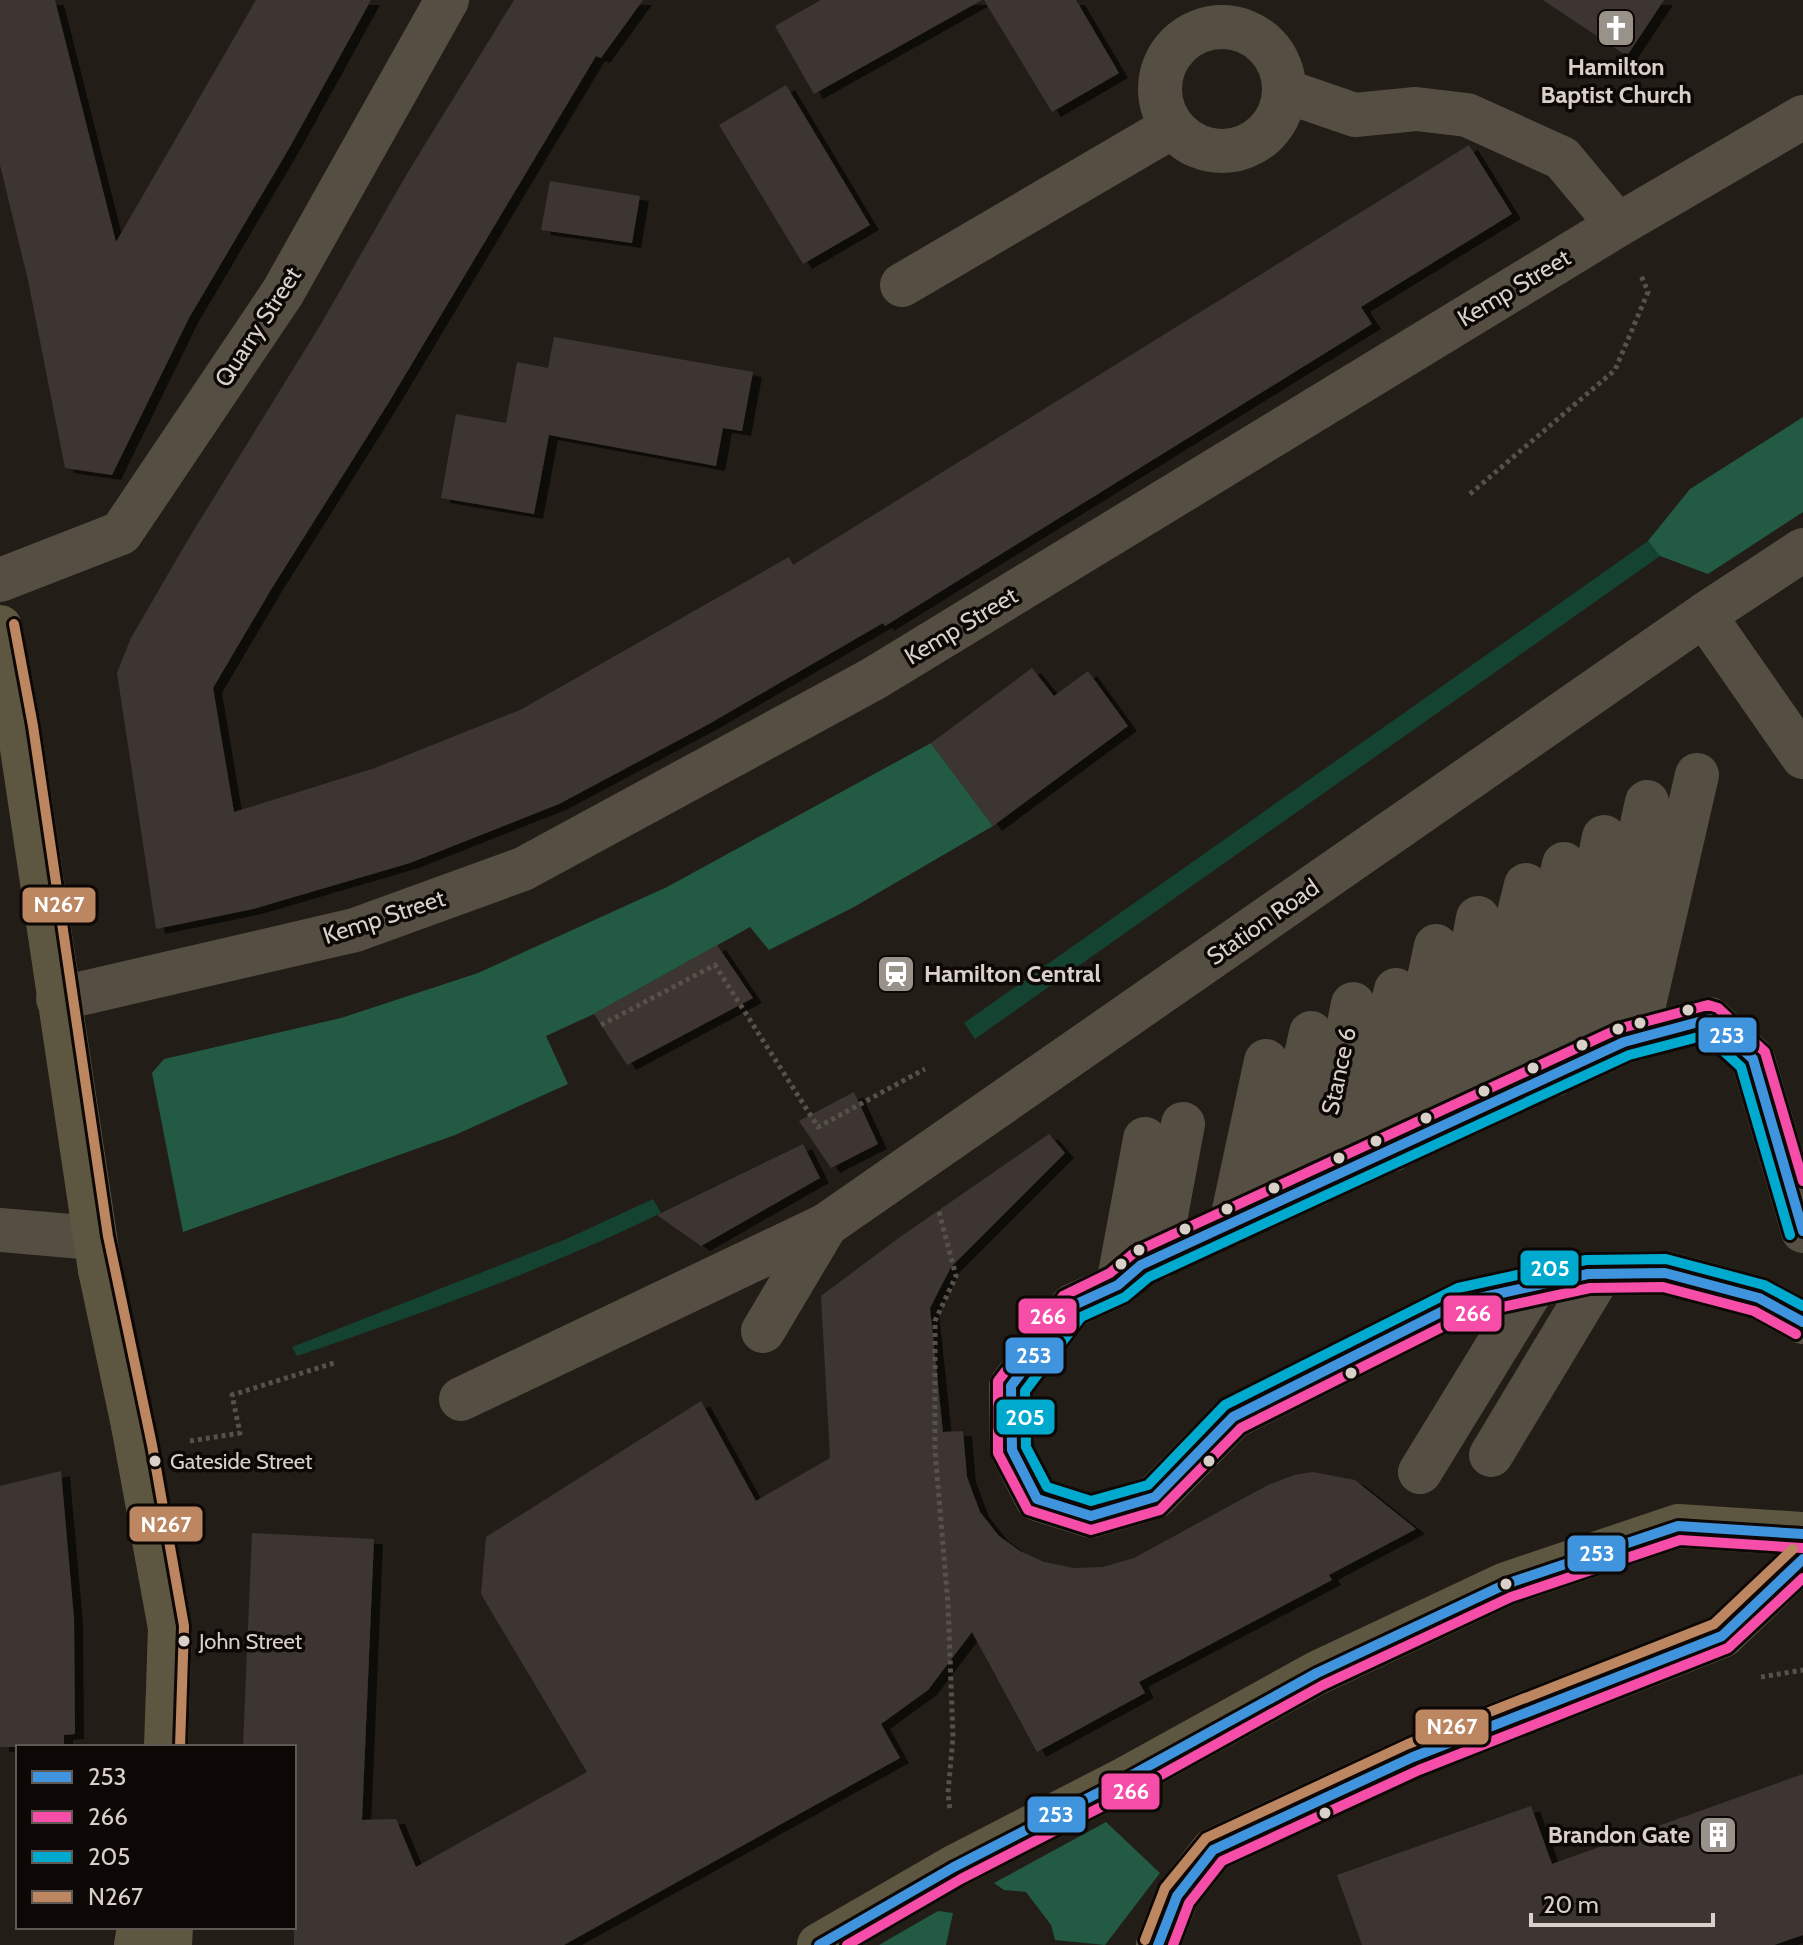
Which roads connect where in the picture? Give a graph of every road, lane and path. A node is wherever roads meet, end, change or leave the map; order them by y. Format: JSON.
{"nodes":[{"id":1,"x":447,"y":0,"type":"edge"},
{"id":2,"x":1285,"y":91,"type":"junction"},
{"id":3,"x":1803,"y":117,"type":"edge"},
{"id":4,"x":1172,"y":127,"type":"junction"},
{"id":5,"x":1618,"y":225,"type":"junction"},
{"id":6,"x":902,"y":285,"type":"dead end"},
{"id":7,"x":1470,"y":494,"type":"dead end"},
{"id":8,"x":1803,"y":550,"type":"edge"},
{"id":9,"x":0,"y":580,"type":"edge"},
{"id":10,"x":1704,"y":615,"type":"junction"},
{"id":11,"x":0,"y":627,"type":"edge"},
{"id":12,"x":1803,"y":757,"type":"edge"},
{"id":13,"x":1697,"y":775,"type":"dead end"},
{"id":14,"x":1647,"y":802,"type":"dead end"},
{"id":15,"x":1604,"y":837,"type":"dead end"},
{"id":16,"x":1564,"y":864,"type":"dead end"},
{"id":17,"x":1526,"y":885,"type":"dead end"},
{"id":18,"x":1478,"y":918,"type":"dead end"},
{"id":19,"x":1436,"y":946,"type":"dead end"},
{"id":20,"x":1400,"y":972,"type":"dead end"},
{"id":21,"x":58,"y":999,"type":"junction"},
{"id":22,"x":1353,"y":1004,"type":"dead end"},
{"id":23,"x":601,"y":1025,"type":"dead end"},
{"id":24,"x":1311,"y":1033,"type":"dead end"},
{"id":25,"x":1636,"y":1039,"type":"junction"},
{"id":26,"x":1266,"y":1061,"type":"dead end"},
{"id":27,"x":925,"y":1069,"type":"dead end"},
{"id":28,"x":1553,"y":1075,"type":"junction"},
{"id":29,"x":1228,"y":1101,"type":"dead end"},
{"id":30,"x":1455,"y":1121,"type":"junction"},
{"id":31,"x":924,"y":1157,"type":"junction"},
{"id":32,"x":1354,"y":1167,"type":"junction"},
{"id":33,"x":1273,"y":1204,"type":"junction"},
{"id":34,"x":826,"y":1225,"type":"junction"},
{"id":35,"x":0,"y":1230,"type":"edge"},
{"id":36,"x":1803,"y":1231,"type":"edge"},
{"id":37,"x":1195,"y":1241,"type":"junction"},
{"id":38,"x":97,"y":1254,"type":"junction"},
{"id":39,"x":1600,"y":1274,"type":"junction"},
{"id":40,"x":1118,"y":1285,"type":"junction"},
{"id":41,"x":1534,"y":1286,"type":"junction"},
{"id":42,"x":1803,"y":1322,"type":"edge"},
{"id":43,"x":763,"y":1331,"type":"dead end"},
{"id":44,"x":337,"y":1362,"type":"dead end"},
{"id":45,"x":461,"y":1399,"type":"dead end"},
{"id":46,"x":135,"y":1436,"type":"junction"},
{"id":47,"x":1491,"y":1455,"type":"dead end"},
{"id":48,"x":1420,"y":1472,"type":"dead end"},
{"id":49,"x":1803,"y":1534,"type":"edge"},
{"id":50,"x":1803,"y":1559,"type":"edge"},
{"id":51,"x":166,"y":1745,"type":"edge"},
{"id":52,"x":954,"y":1867,"type":"junction"},
{"id":53,"x":819,"y":1945,"type":"edge"},
{"id":54,"x":1158,"y":1945,"type":"edge"}],
"edges":[{"from":1,"to":9,"type":"street","name":"Quarry Street"},
{"from":2,"to":4,"type":"street"},
{"from":2,"to":4,"type":"street"},
{"from":2,"to":5,"type":"street"},
{"from":3,"to":5,"type":"street","name":"Kemp Street"},
{"from":4,"to":6,"type":"street"},
{"from":5,"to":7,"type":"path"},
{"from":5,"to":21,"type":"street","name":"Kemp Street"},
{"from":8,"to":10,"type":"street","name":"Station Road"},
{"from":10,"to":12,"type":"street"},
{"from":10,"to":31,"type":"street","name":"Station Road"},
{"from":11,"to":21,"type":"main road"},
{"from":13,"to":25,"type":"street"},
{"from":14,"to":28,"type":"street"},
{"from":15,"to":28,"type":"street"},
{"from":16,"to":28,"type":"street"},
{"from":17,"to":30,"type":"street"},
{"from":18,"to":30,"type":"street"},
{"from":19,"to":32,"type":"street"},
{"from":20,"to":32,"type":"street"},
{"from":21,"to":38,"type":"main road"},
{"from":22,"to":32,"type":"street","name":"Stance 6"},
{"from":23,"to":27,"type":"path"},
{"from":24,"to":33,"type":"street"},
{"from":25,"to":28,"type":"street"},
{"from":25,"to":36,"type":"street"},
{"from":26,"to":37,"type":"street"},
{"from":28,"to":30,"type":"street"},
{"from":29,"to":37,"type":"street"},
{"from":30,"to":32,"type":"street"},
{"from":31,"to":34,"type":"street","name":"Station Road"},
{"from":31,"to":52,"type":"path"},
{"from":32,"to":33,"type":"street"},
{"from":33,"to":37,"type":"street"},
{"from":34,"to":43,"type":"street","name":"Station Road"},
{"from":34,"to":45,"type":"street"},
{"from":35,"to":38,"type":"street"},
{"from":37,"to":40,"type":"street"},
{"from":37,"to":40,"type":"street"},
{"from":38,"to":46,"type":"main road","bridge":true},
{"from":39,"to":41,"type":"street"},
{"from":39,"to":42,"type":"street"},
{"from":39,"to":47,"type":"street"},
{"from":40,"to":41,"type":"street"},
{"from":41,"to":48,"type":"street"},
{"from":44,"to":46,"type":"path"},
{"from":46,"to":51,"type":"main road"},
{"from":49,"to":52,"type":"main road"},
{"from":50,"to":54,"type":"main road"},
{"from":52,"to":53,"type":"main road"}]}
